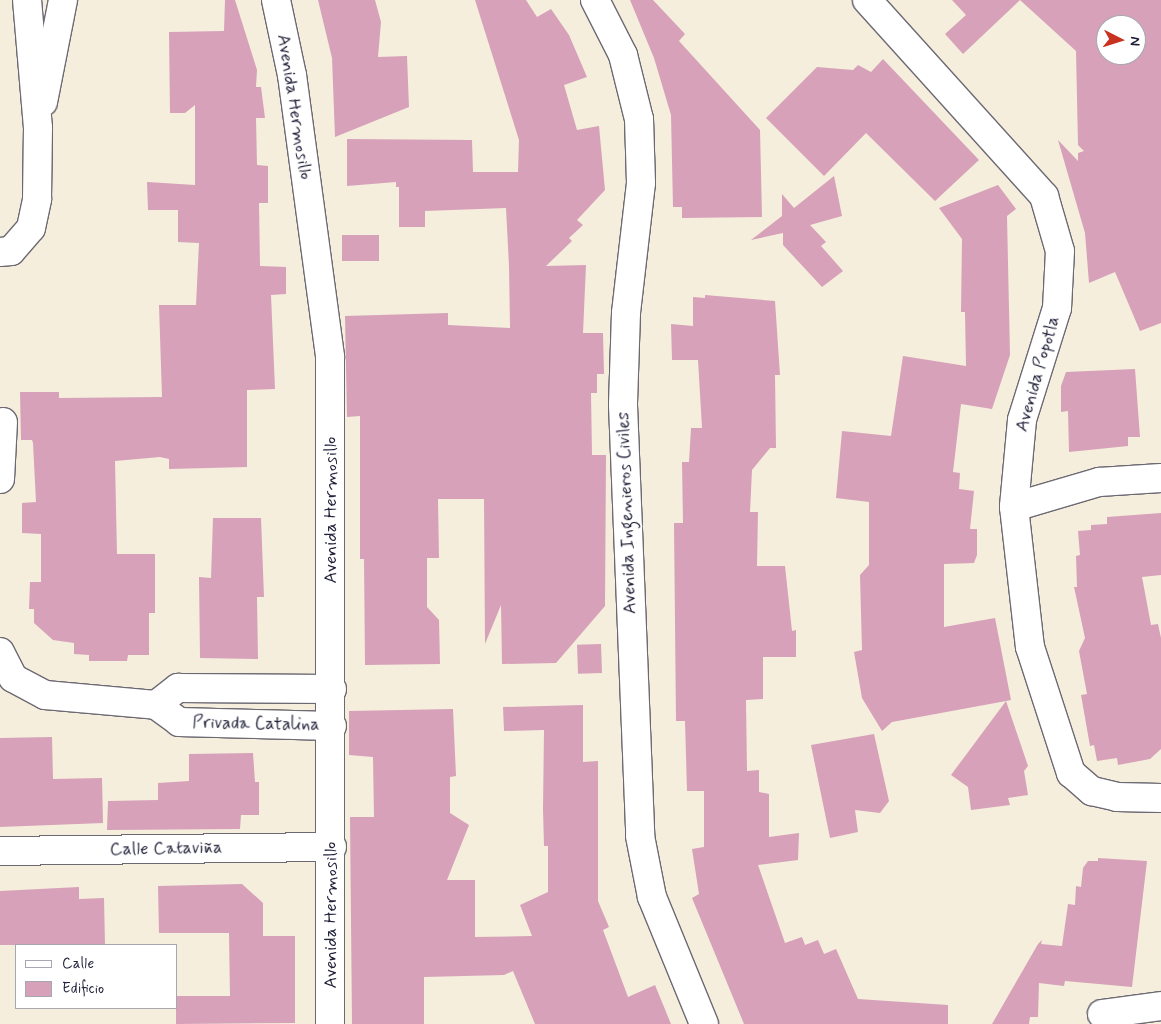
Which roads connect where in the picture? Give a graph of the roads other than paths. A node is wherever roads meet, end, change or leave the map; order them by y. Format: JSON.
{"nodes":[{"id":1,"x":27,"y":0,"type":"edge"},
{"id":2,"x":63,"y":0,"type":"edge"},
{"id":3,"x":276,"y":0,"type":"edge"},
{"id":4,"x":595,"y":0,"type":"edge"},
{"id":5,"x":867,"y":0,"type":"edge"},
{"id":6,"x":38,"y":128,"type":"junction"},
{"id":7,"x":0,"y":252,"type":"edge"},
{"id":8,"x":3,"y":422,"type":"dead end"},
{"id":9,"x":1161,"y":478,"type":"edge"},
{"id":10,"x":0,"y":479,"type":"edge"},
{"id":11,"x":1014,"y":506,"type":"junction"},
{"id":12,"x":0,"y":652,"type":"edge"},
{"id":13,"x":332,"y":690,"type":"junction"},
{"id":14,"x":156,"y":705,"type":"junction"},
{"id":15,"x":332,"y":726,"type":"junction"},
{"id":16,"x":1161,"y":798,"type":"edge"},
{"id":17,"x":332,"y":848,"type":"junction"},
{"id":18,"x":0,"y":851,"type":"edge"},
{"id":19,"x":1161,"y":1006,"type":"edge"},
{"id":20,"x":1102,"y":1014,"type":"dead end"},
{"id":21,"x":330,"y":1024,"type":"edge"},
{"id":22,"x":704,"y":1024,"type":"edge"}],
"edges":[{"from":1,"to":6,"type":"street"},
{"from":2,"to":6,"type":"street"},
{"from":3,"to":13,"type":"street","name":"Avenida Hermosillo"},
{"from":4,"to":22,"type":"street","name":"Avenida Ingenieros Civiles"},
{"from":5,"to":11,"type":"street","name":"Avenida Popotla"},
{"from":6,"to":7,"type":"street"},
{"from":8,"to":10,"type":"street"},
{"from":9,"to":11,"type":"street"},
{"from":11,"to":16,"type":"street","name":"Avenida Popotla"},
{"from":12,"to":14,"type":"street"},
{"from":13,"to":14,"type":"street","name":"Privada Catalina"},
{"from":13,"to":15,"type":"street","name":"Avenida Hermosillo"},
{"from":14,"to":15,"type":"street","name":"Privada Catalina"},
{"from":15,"to":17,"type":"street","name":"Avenida Hermosillo"},
{"from":17,"to":18,"type":"street","name":"Calle Cataviña"},
{"from":17,"to":21,"type":"street","name":"Avenida Hermosillo"},
{"from":19,"to":20,"type":"street"}]}
